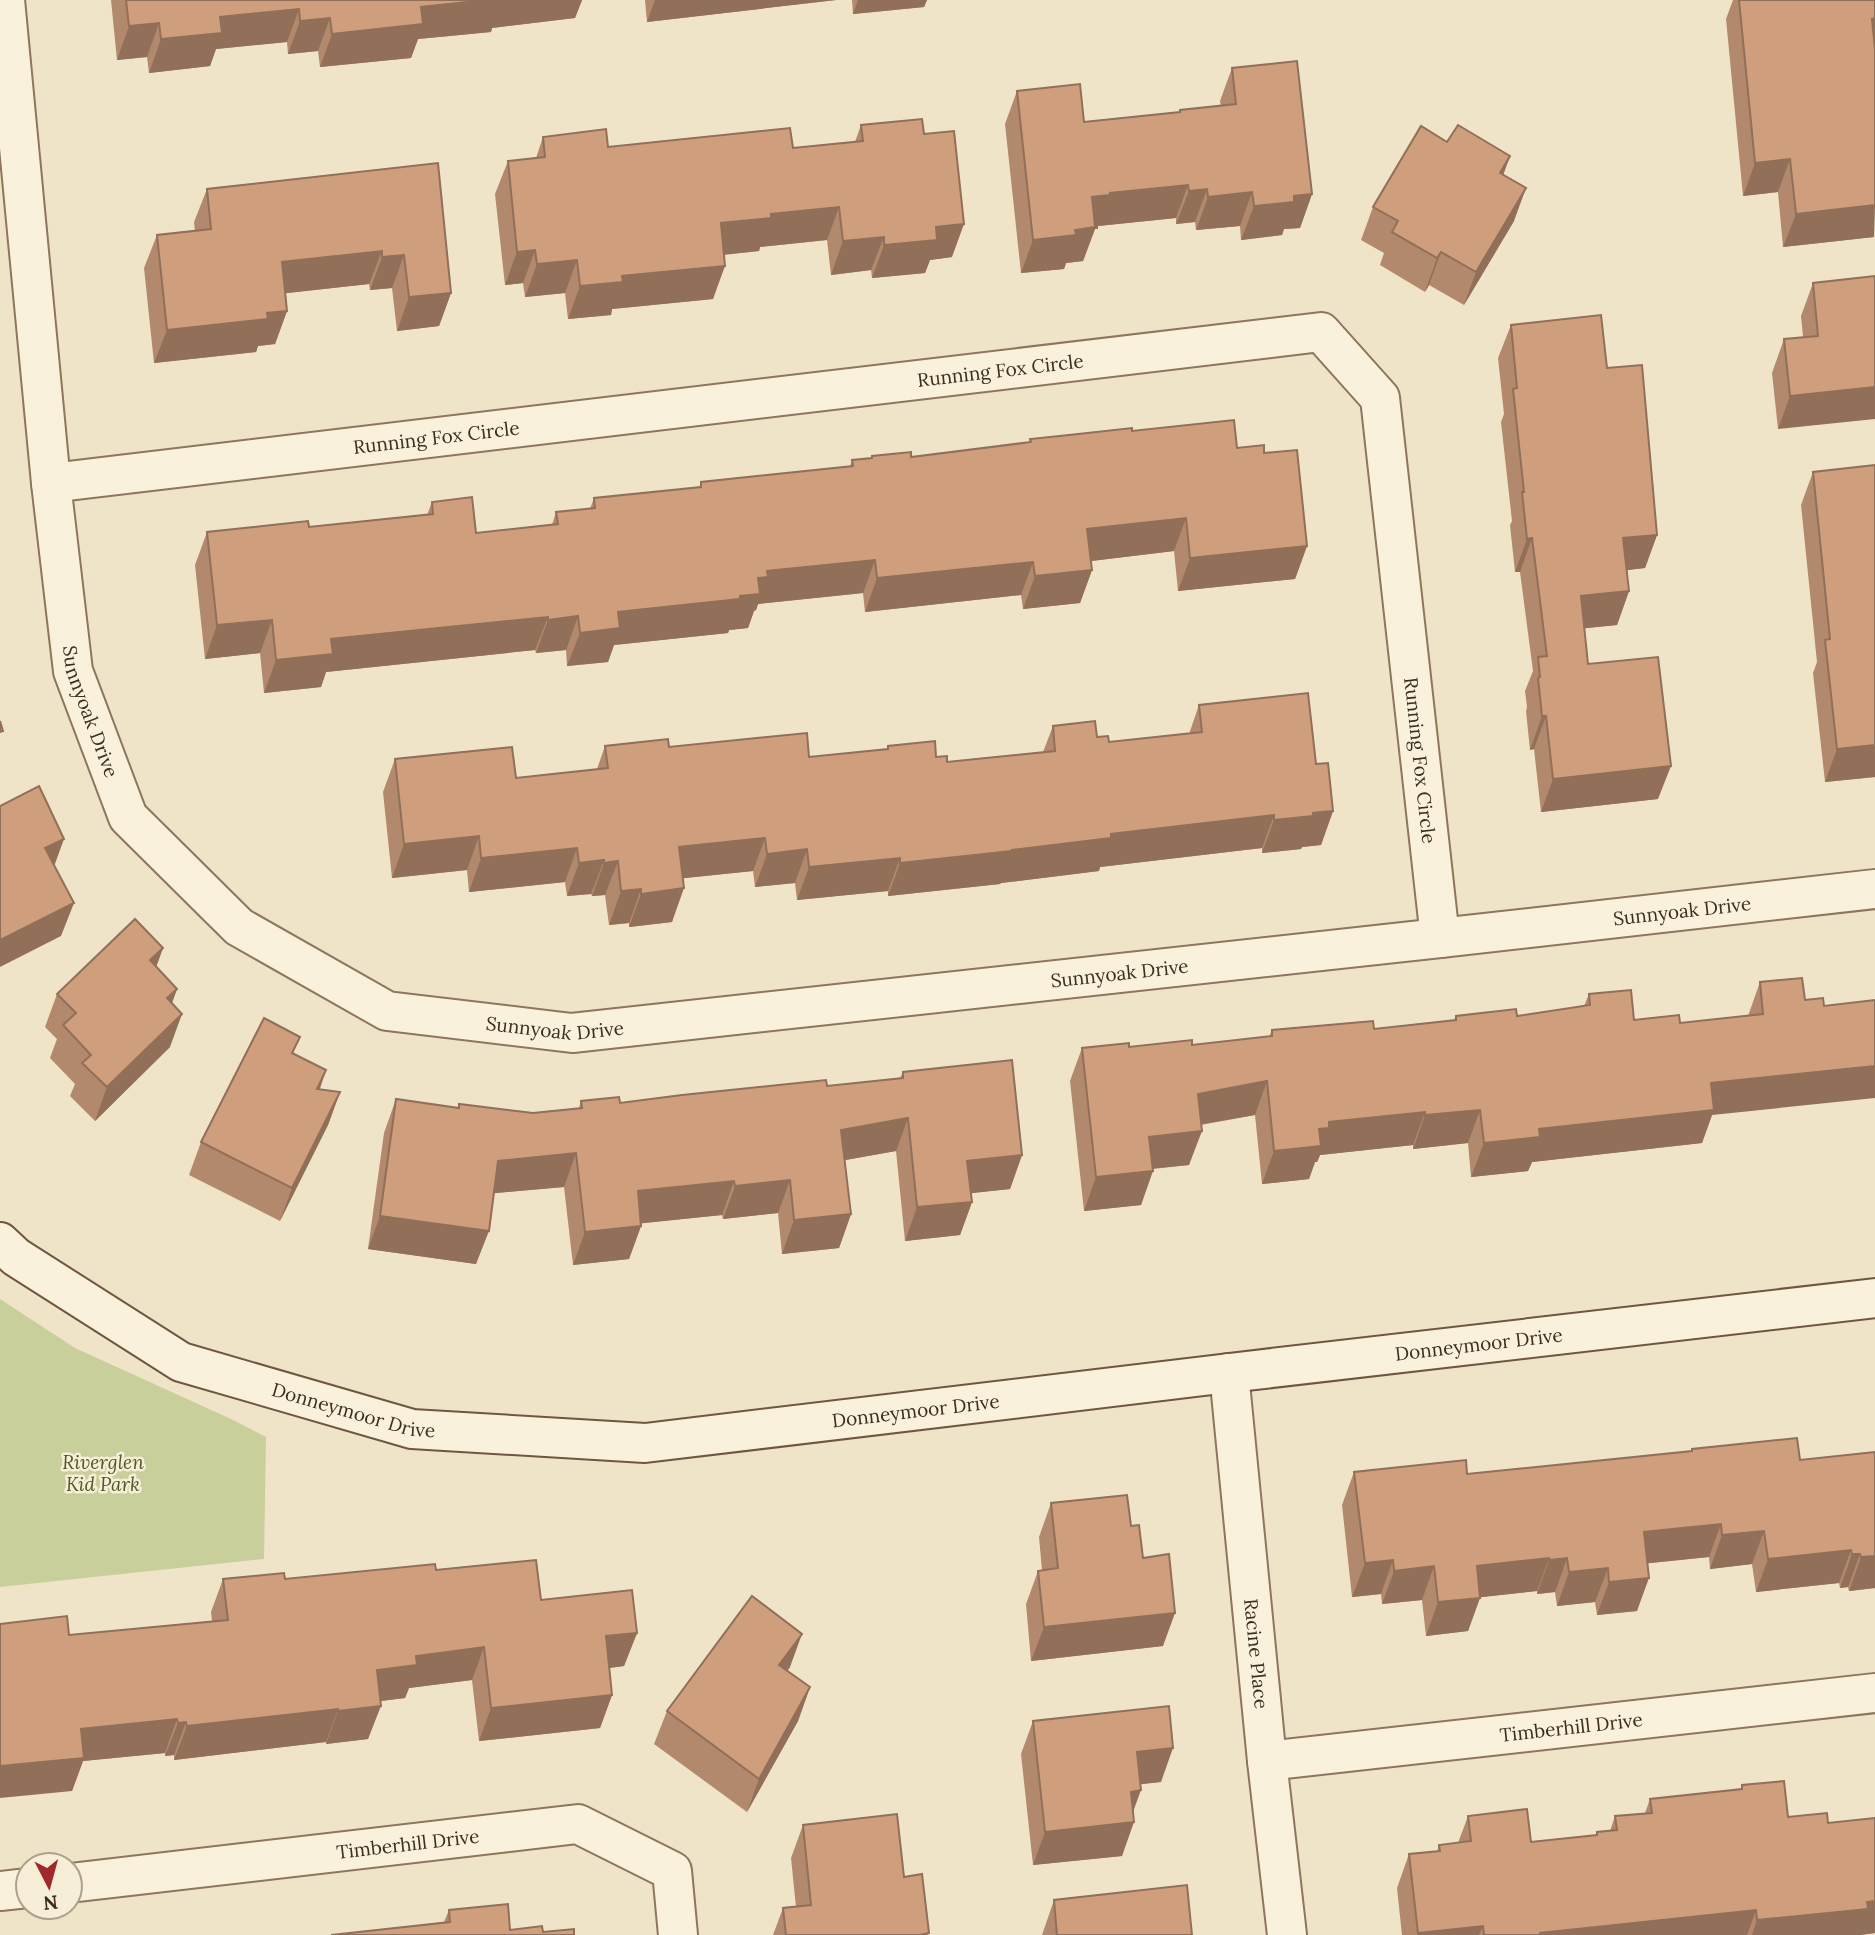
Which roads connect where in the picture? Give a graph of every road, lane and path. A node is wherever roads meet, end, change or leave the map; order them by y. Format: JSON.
{"nodes":[{"id":1,"x":5,"y":0,"type":"edge"},
{"id":2,"x":51,"y":483,"type":"junction"},
{"id":3,"x":1875,"y":889,"type":"edge"},
{"id":4,"x":1440,"y":938,"type":"junction"},
{"id":5,"x":0,"y":1242,"type":"edge"},
{"id":6,"x":1875,"y":1298,"type":"edge"},
{"id":7,"x":1229,"y":1373,"type":"junction"},
{"id":8,"x":1875,"y":1693,"type":"edge"},
{"id":9,"x":1267,"y":1761,"type":"junction"},
{"id":10,"x":84,"y":1881,"type":"edge"},
{"id":11,"x":678,"y":1935,"type":"edge"},
{"id":12,"x":1287,"y":1935,"type":"edge"}],
"edges":[{"from":1,"to":2,"type":"street","name":"Sunnyoak Drive"},
{"from":2,"to":4,"type":"street","name":"Sunnyoak Drive"},
{"from":2,"to":4,"type":"street","name":"Running Fox Circle"},
{"from":3,"to":4,"type":"street","name":"Sunnyoak Drive"},
{"from":5,"to":7,"type":"street","name":"Donneymoor Drive"},
{"from":6,"to":7,"type":"street","name":"Donneymoor Drive"},
{"from":7,"to":9,"type":"street","name":"Racine Place"},
{"from":8,"to":9,"type":"street","name":"Timberhill Drive"},
{"from":9,"to":12,"type":"street","name":"Racine Place"},
{"from":10,"to":11,"type":"street","name":"Timberhill Drive"}]}
